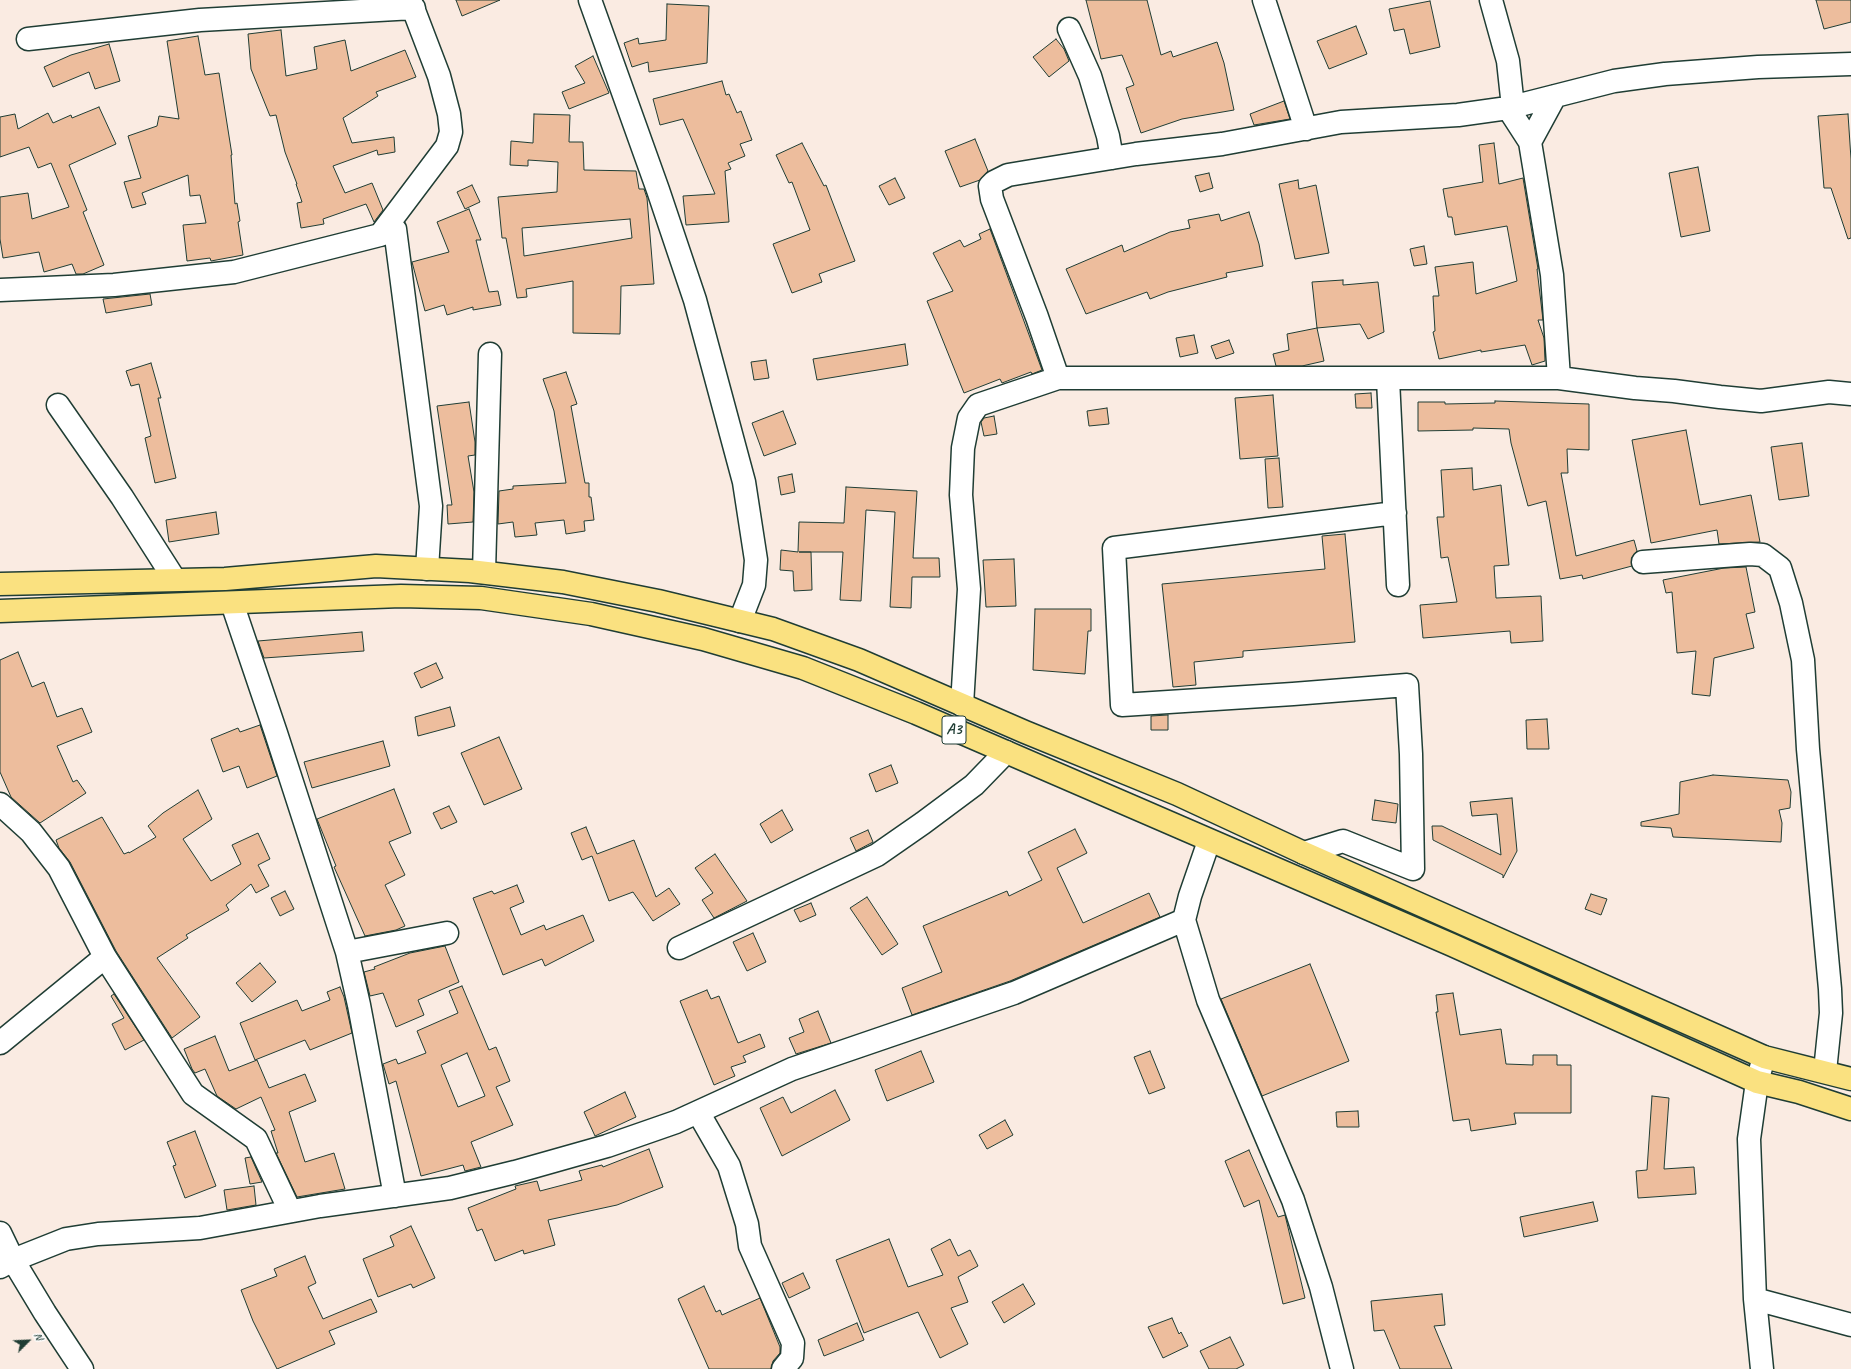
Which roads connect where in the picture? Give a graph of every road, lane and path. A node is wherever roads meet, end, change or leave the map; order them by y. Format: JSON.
{"nodes":[{"id":1,"x":590,"y":0,"type":"edge"},
{"id":2,"x":1264,"y":0,"type":"edge"},
{"id":3,"x":1491,"y":0,"type":"edge"},
{"id":4,"x":412,"y":4,"type":"edge"},
{"id":5,"x":1069,"y":29,"type":"dead end"},
{"id":6,"x":28,"y":39,"type":"dead end"},
{"id":7,"x":1508,"y":62,"type":"junction"},
{"id":8,"x":1851,"y":64,"type":"edge"},
{"id":9,"x":1546,"y":99,"type":"junction"},
{"id":10,"x":1510,"y":107,"type":"junction"},
{"id":11,"x":1306,"y":129,"type":"junction"},
{"id":12,"x":1530,"y":142,"type":"junction"},
{"id":13,"x":1112,"y":158,"type":"junction"},
{"id":14,"x":380,"y":235,"type":"junction"},
{"id":15,"x":0,"y":290,"type":"edge"},
{"id":16,"x":490,"y":354,"type":"dead end"},
{"id":17,"x":1058,"y":378,"type":"junction"},
{"id":18,"x":1559,"y":378,"type":"junction"},
{"id":19,"x":1388,"y":379,"type":"junction"},
{"id":20,"x":1851,"y":394,"type":"edge"},
{"id":21,"x":58,"y":405,"type":"dead end"},
{"id":22,"x":1395,"y":513,"type":"junction"},
{"id":23,"x":1643,"y":562,"type":"dead end"},
{"id":24,"x":427,"y":569,"type":"junction"},
{"id":25,"x":484,"y":572,"type":"junction"},
{"id":26,"x":174,"y":580,"type":"junction"},
{"id":27,"x":0,"y":584,"type":"edge"},
{"id":28,"x":1398,"y":585,"type":"dead end"},
{"id":29,"x":232,"y":603,"type":"junction"},
{"id":30,"x":0,"y":611,"type":"edge"},
{"id":31,"x":740,"y":621,"type":"junction"},
{"id":32,"x":962,"y":705,"type":"junction"},
{"id":33,"x":1006,"y":752,"type":"junction"},
{"id":34,"x":0,"y":804,"type":"edge"},
{"id":35,"x":1209,"y":840,"type":"junction"},
{"id":36,"x":1304,"y":853,"type":"junction"},
{"id":37,"x":1184,"y":920,"type":"junction"},
{"id":38,"x":447,"y":933,"type":"dead end"},
{"id":39,"x":679,"y":948,"type":"dead end"},
{"id":40,"x":347,"y":952,"type":"junction"},
{"id":41,"x":105,"y":956,"type":"junction"},
{"id":42,"x":0,"y":1043,"type":"edge"},
{"id":43,"x":1764,"y":1057,"type":"junction"},
{"id":44,"x":1825,"y":1072,"type":"junction"},
{"id":45,"x":1851,"y":1079,"type":"edge"},
{"id":46,"x":1757,"y":1082,"type":"junction"},
{"id":47,"x":1851,"y":1109,"type":"edge"},
{"id":48,"x":698,"y":1112,"type":"junction"},
{"id":49,"x":394,"y":1196,"type":"junction"},
{"id":50,"x":290,"y":1211,"type":"junction"},
{"id":51,"x":0,"y":1233,"type":"edge"},
{"id":52,"x":7,"y":1263,"type":"edge"},
{"id":53,"x":1755,"y":1299,"type":"junction"},
{"id":54,"x":1851,"y":1324,"type":"edge"},
{"id":55,"x":1335,"y":1366,"type":"edge"},
{"id":56,"x":82,"y":1369,"type":"edge"},
{"id":57,"x":783,"y":1369,"type":"edge"},
{"id":58,"x":1762,"y":1369,"type":"edge"}],
"edges":[{"from":1,"to":31,"type":"street"},
{"from":2,"to":11,"type":"street"},
{"from":3,"to":7,"type":"street"},
{"from":4,"to":6,"type":"street"},
{"from":4,"to":14,"type":"street"},
{"from":5,"to":13,"type":"street"},
{"from":7,"to":9,"type":"street"},
{"from":7,"to":10,"type":"street"},
{"from":8,"to":9,"type":"street"},
{"from":9,"to":10,"type":"street"},
{"from":9,"to":12,"type":"street"},
{"from":10,"to":11,"type":"street"},
{"from":10,"to":12,"type":"street"},
{"from":11,"to":13,"type":"street"},
{"from":12,"to":18,"type":"street"},
{"from":13,"to":17,"type":"street"},
{"from":14,"to":15,"type":"street"},
{"from":14,"to":24,"type":"street"},
{"from":16,"to":25,"type":"street"},
{"from":17,"to":19,"type":"street"},
{"from":17,"to":32,"type":"street"},
{"from":18,"to":19,"type":"street"},
{"from":18,"to":20,"type":"street"},
{"from":19,"to":22,"type":"street"},
{"from":21,"to":26,"type":"street"},
{"from":22,"to":28,"type":"street"},
{"from":22,"to":36,"type":"street"},
{"from":23,"to":44,"type":"street"},
{"from":24,"to":25,"type":"highway","number":"A3"},
{"from":24,"to":26,"type":"highway","number":"A3"},
{"from":25,"to":31,"type":"highway","number":"A3"},
{"from":26,"to":27,"type":"highway","number":"A3"},
{"from":29,"to":30,"type":"highway","number":"A3"},
{"from":29,"to":33,"type":"highway","number":"A3"},
{"from":29,"to":40,"type":"street"},
{"from":31,"to":32,"type":"highway","number":"A3"},
{"from":32,"to":36,"type":"highway","number":"A3"},
{"from":33,"to":35,"type":"highway","number":"A3"},
{"from":33,"to":39,"type":"street"},
{"from":34,"to":41,"type":"street"},
{"from":35,"to":37,"type":"street"},
{"from":35,"to":46,"type":"highway","number":"A3"},
{"from":36,"to":43,"type":"highway","number":"A3"},
{"from":37,"to":48,"type":"street"},
{"from":37,"to":55,"type":"street"},
{"from":38,"to":40,"type":"street"},
{"from":40,"to":49,"type":"street"},
{"from":41,"to":42,"type":"street"},
{"from":41,"to":50,"type":"street"},
{"from":43,"to":44,"type":"highway","number":"A3"},
{"from":43,"to":46,"type":"street"},
{"from":44,"to":45,"type":"highway","number":"A3"},
{"from":46,"to":47,"type":"highway","number":"A3"},
{"from":46,"to":53,"type":"street"},
{"from":48,"to":49,"type":"street"},
{"from":48,"to":57,"type":"street"},
{"from":49,"to":50,"type":"street"},
{"from":50,"to":52,"type":"street"},
{"from":51,"to":52,"type":"street"},
{"from":52,"to":56,"type":"street"},
{"from":53,"to":54,"type":"street"},
{"from":53,"to":58,"type":"street"}]}
